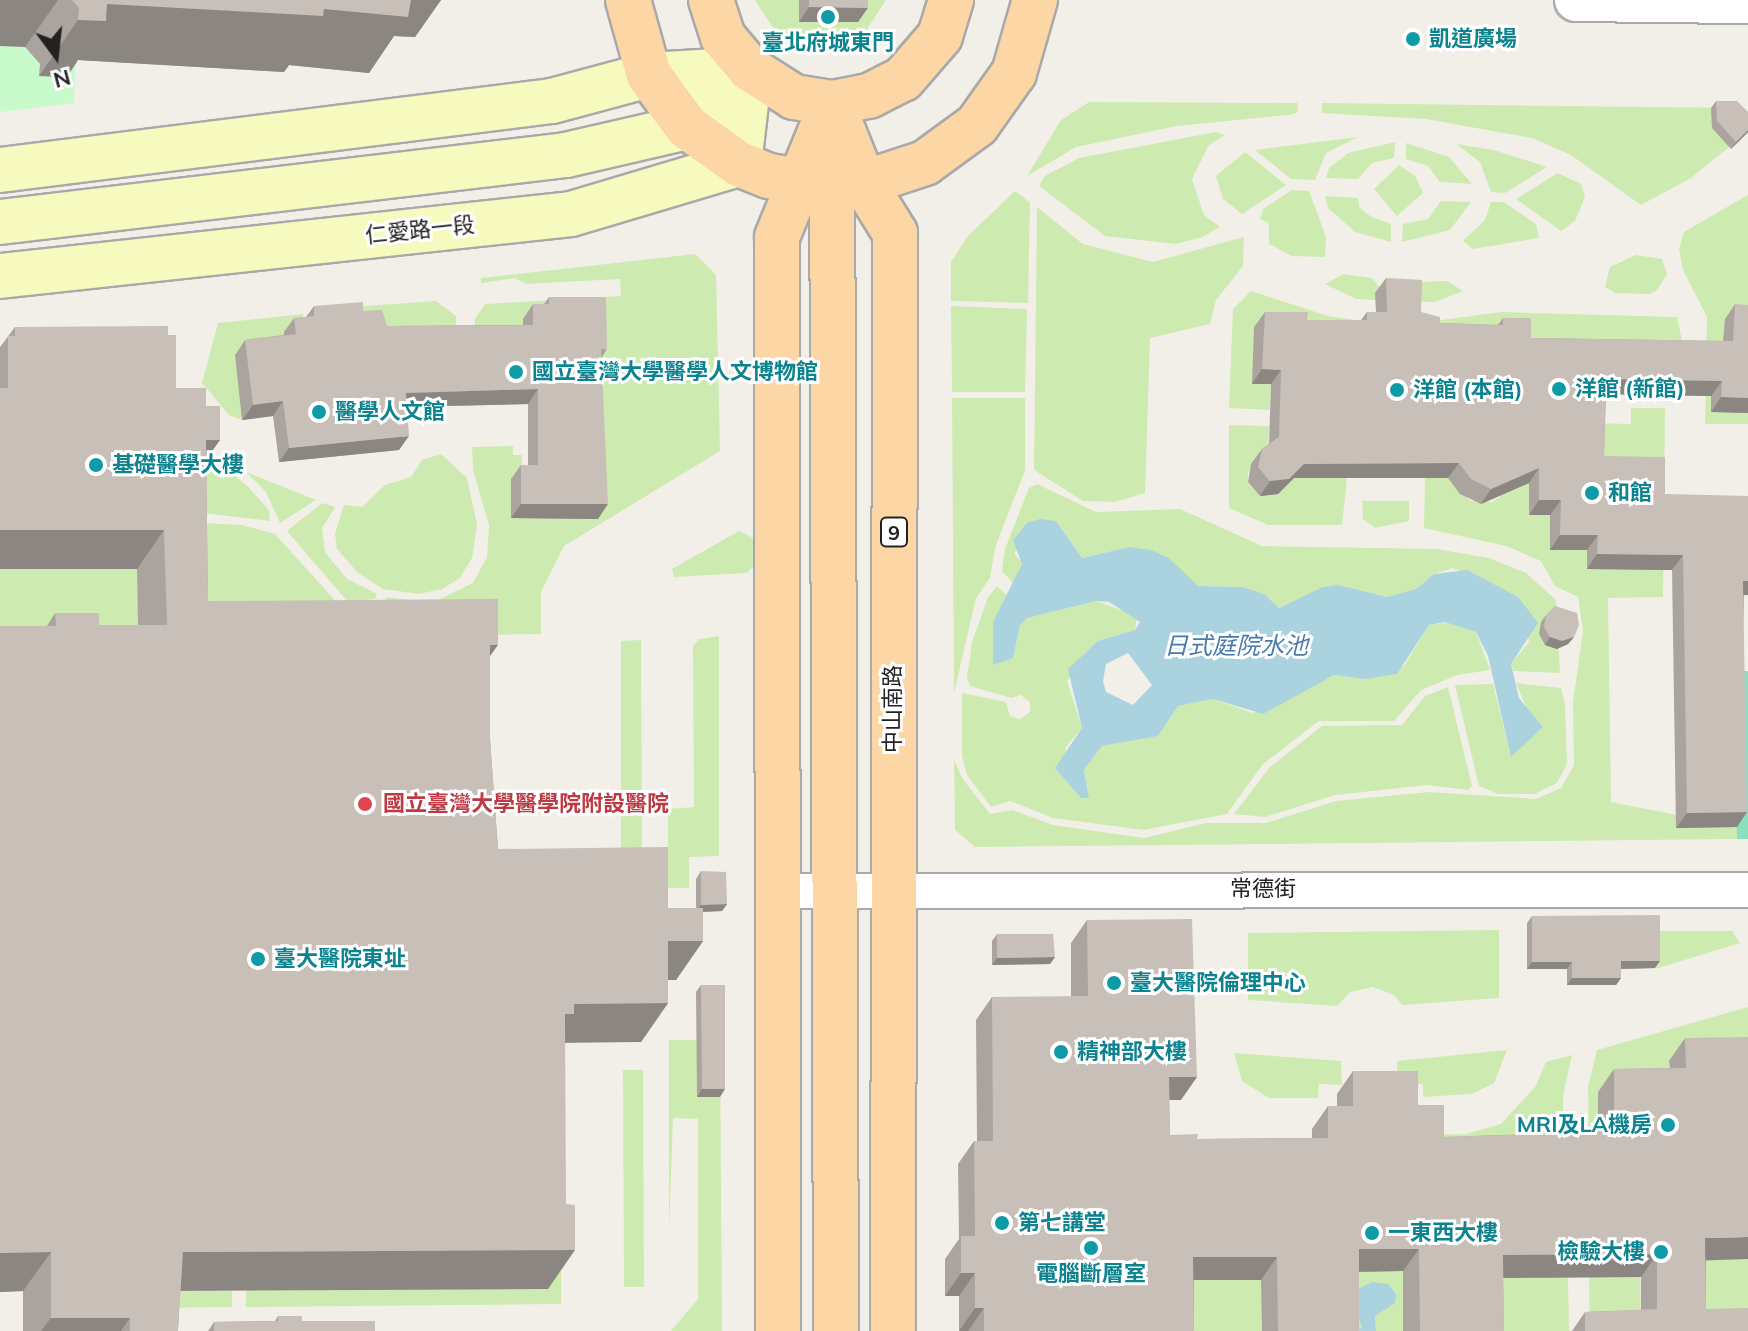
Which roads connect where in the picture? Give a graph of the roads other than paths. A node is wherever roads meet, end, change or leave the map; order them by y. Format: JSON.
{"nodes":[{"id":1,"x":628,"y":0,"type":"edge"},
{"id":2,"x":711,"y":0,"type":"edge"},
{"id":3,"x":951,"y":0,"type":"edge"},
{"id":4,"x":1035,"y":0,"type":"edge"},
{"id":5,"x":1576,"y":0,"type":"edge"},
{"id":6,"x":1748,"y":2,"type":"edge"},
{"id":7,"x":750,"y":69,"type":"junction"},
{"id":8,"x":649,"y":75,"type":"junction"},
{"id":9,"x":832,"y":103,"type":"junction"},
{"id":10,"x":687,"y":127,"type":"junction"},
{"id":11,"x":739,"y":164,"type":"junction"},
{"id":12,"x":0,"y":170,"type":"edge"},
{"id":13,"x":832,"y":184,"type":"junction"},
{"id":14,"x":0,"y":222,"type":"edge"},
{"id":15,"x":0,"y":276,"type":"edge"},
{"id":16,"x":1748,"y":890,"type":"edge"},
{"id":17,"x":778,"y":891,"type":"junction"},
{"id":18,"x":834,"y":891,"type":"junction"},
{"id":19,"x":893,"y":891,"type":"junction"},
{"id":20,"x":778,"y":1331,"type":"edge"},
{"id":21,"x":836,"y":1331,"type":"edge"},
{"id":22,"x":893,"y":1331,"type":"edge"}],
"edges":[{"from":1,"to":8,"type":"main road"},
{"from":2,"to":7,"type":"main road"},
{"from":3,"to":9,"type":"main road"},
{"from":4,"to":13,"type":"main road"},
{"from":5,"to":6,"type":"street"},
{"from":7,"to":8,"type":"main road"},
{"from":7,"to":9,"type":"main road"},
{"from":7,"to":10,"type":"main road"},
{"from":7,"to":11,"type":"main road"},
{"from":8,"to":10,"type":"main road"},
{"from":8,"to":12,"type":"main road"},
{"from":9,"to":13,"type":"main road"},
{"from":10,"to":11,"type":"main road"},
{"from":10,"to":14,"type":"main road"},
{"from":11,"to":13,"type":"main road"},
{"from":11,"to":15,"type":"main road","name":"仁愛路一段"},
{"from":13,"to":17,"type":"main road"},
{"from":13,"to":18,"type":"main road"},
{"from":13,"to":19,"type":"main road","name":"中山南路","number":"9"},
{"from":16,"to":19,"type":"street","name":"常德街"},
{"from":17,"to":18,"type":"street","name":"常德街"},
{"from":17,"to":20,"type":"main road"},
{"from":18,"to":19,"type":"street","name":"常德街"},
{"from":18,"to":21,"type":"main road"},
{"from":19,"to":22,"type":"main road","name":"中山南路","number":"9"}]}
